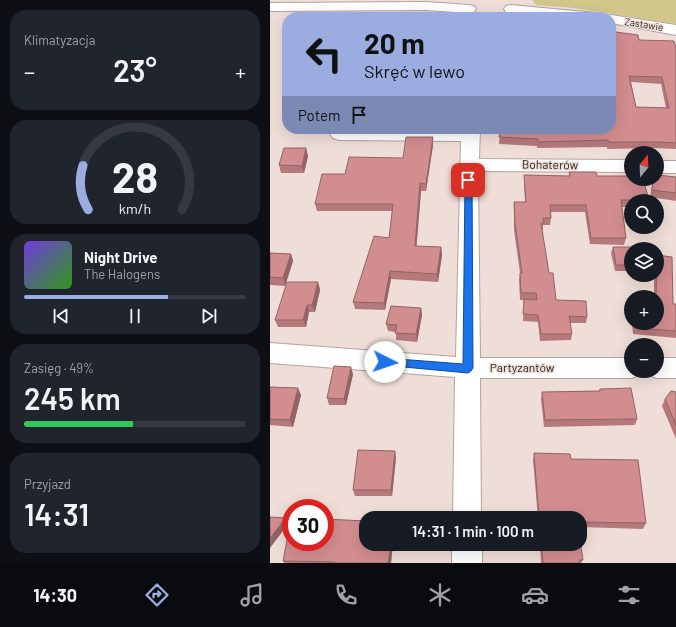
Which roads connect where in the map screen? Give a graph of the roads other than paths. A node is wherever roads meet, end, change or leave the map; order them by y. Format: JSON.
{"nodes":[{"id":1,"x":270,"y":7,"type":"edge"},
{"id":2,"x":474,"y":7,"type":"edge"},
{"id":3,"x":507,"y":8,"type":"edge"},
{"id":4,"x":551,"y":12,"type":"edge"},
{"id":5,"x":616,"y":20,"type":"edge"},
{"id":6,"x":676,"y":30,"type":"edge"},
{"id":7,"x":471,"y":134,"type":"edge"},
{"id":8,"x":469,"y":165,"type":"junction"},
{"id":9,"x":624,"y":166,"type":"edge"},
{"id":10,"x":664,"y":167,"type":"edge"},
{"id":11,"x":676,"y":167,"type":"edge"},
{"id":12,"x":270,"y":352,"type":"edge"},
{"id":13,"x":468,"y":368,"type":"junction"},
{"id":14,"x":624,"y":368,"type":"edge"},
{"id":15,"x":664,"y":368,"type":"edge"},
{"id":16,"x":676,"y":368,"type":"edge"},
{"id":17,"x":467,"y":511,"type":"edge"},
{"id":18,"x":467,"y":551,"type":"edge"},
{"id":19,"x":467,"y":563,"type":"edge"}],
"edges":[{"from":1,"to":2,"type":"street"},
{"from":3,"to":4,"type":"street"},
{"from":5,"to":6,"type":"street","name":"Zastawie"},
{"from":7,"to":8,"type":"street"},
{"from":8,"to":9,"type":"street","name":"Bohaterów"},
{"from":8,"to":13,"type":"street"},
{"from":10,"to":11,"type":"street"},
{"from":12,"to":13,"type":"street","name":"Partyzantów"},
{"from":13,"to":14,"type":"street","name":"Partyzantów"},
{"from":13,"to":17,"type":"street"},
{"from":15,"to":16,"type":"street"},
{"from":18,"to":19,"type":"street"}]}
